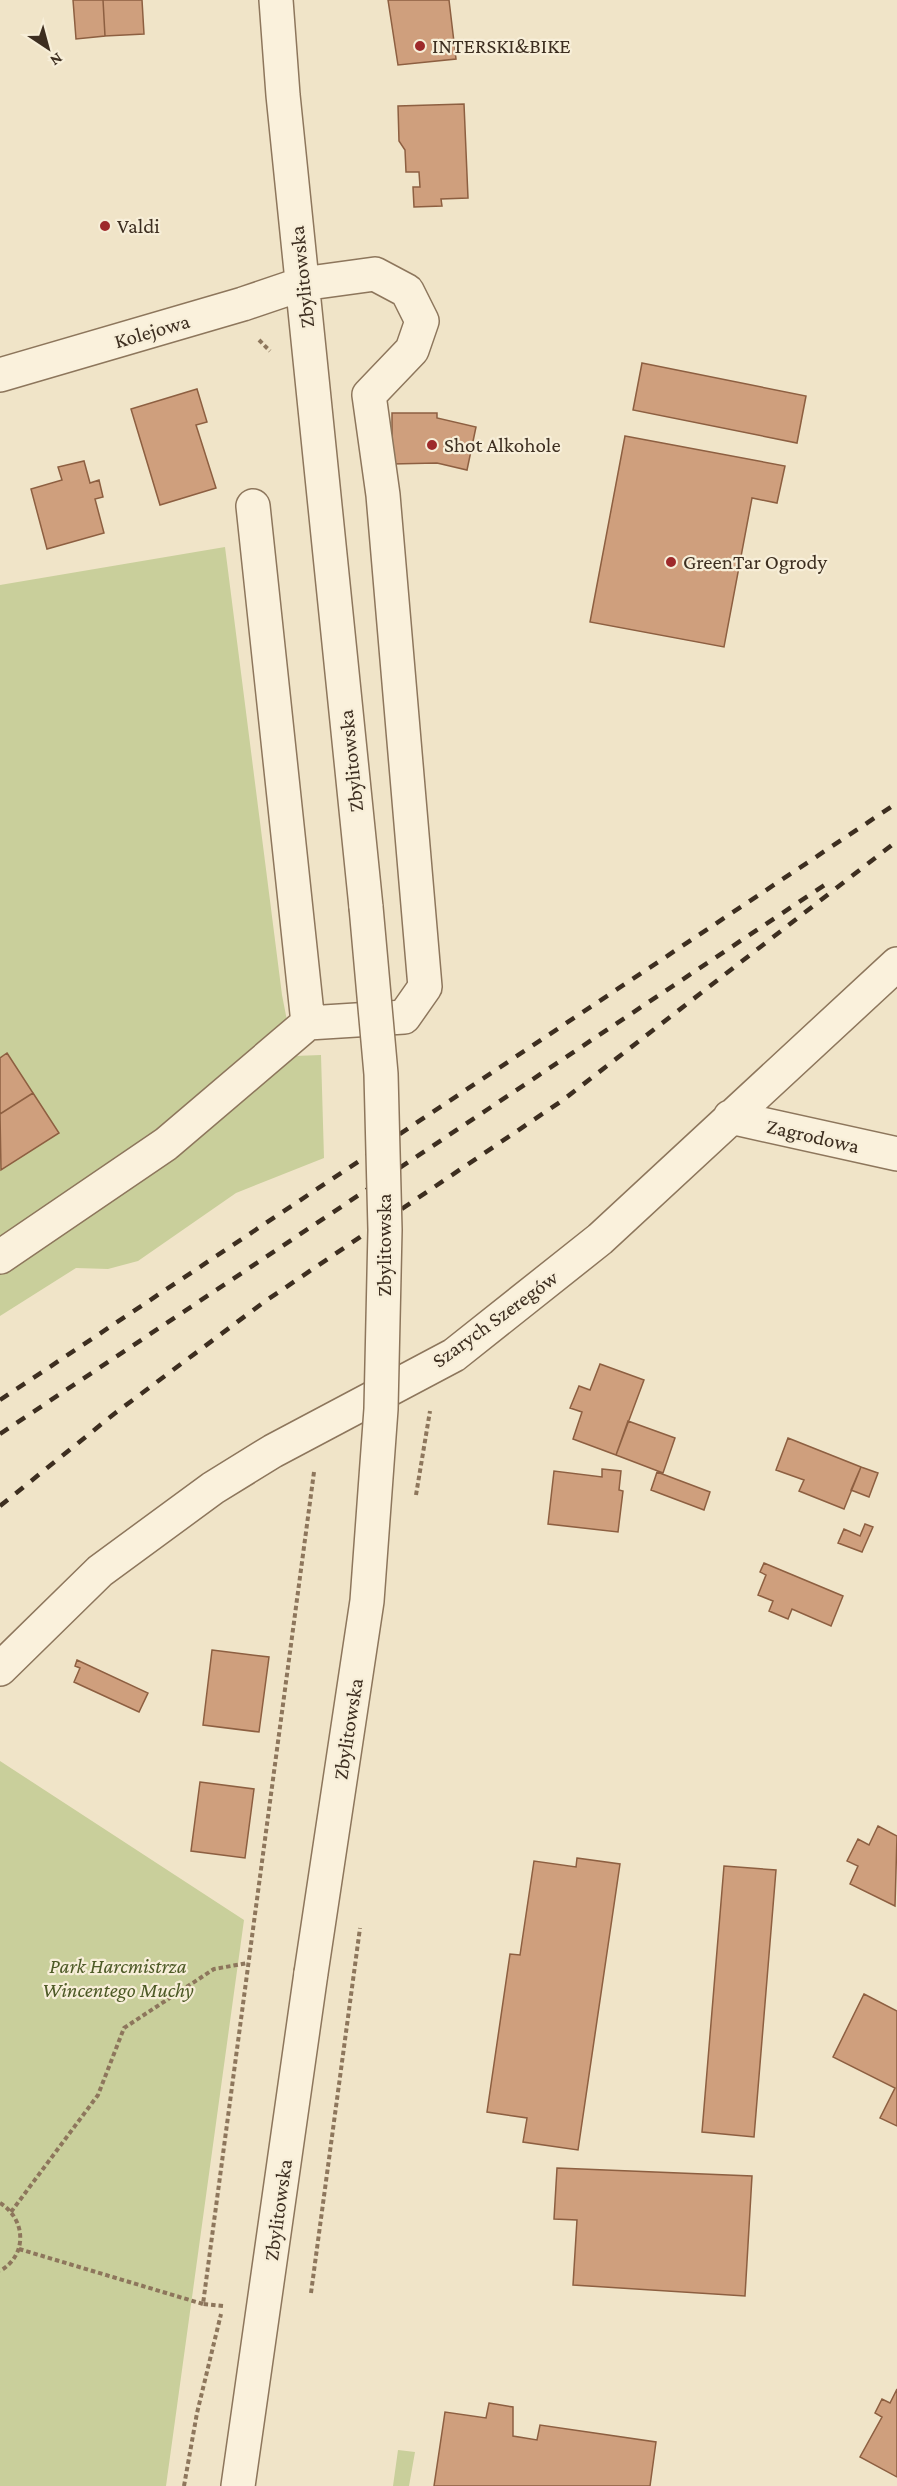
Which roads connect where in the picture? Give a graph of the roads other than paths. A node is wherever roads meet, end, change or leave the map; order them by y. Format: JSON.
{"nodes":[{"id":1,"x":276,"y":0,"type":"edge"},
{"id":2,"x":302,"y":284,"type":"junction"},
{"id":3,"x":0,"y":375,"type":"edge"},
{"id":4,"x":253,"y":506,"type":"dead end"},
{"id":5,"x":897,"y":964,"type":"edge"},
{"id":6,"x":308,"y":1023,"type":"junction"},
{"id":7,"x":730,"y":1118,"type":"junction"},
{"id":8,"x":897,"y":1154,"type":"edge"},
{"id":9,"x":0,"y":1257,"type":"edge"},
{"id":10,"x":0,"y":1669,"type":"edge"},
{"id":11,"x":238,"y":2486,"type":"edge"}],
"edges":[{"from":1,"to":2,"type":"street","name":"Zbylitowska"},
{"from":2,"to":3,"type":"street","name":"Kolejowa"},
{"from":2,"to":6,"type":"street","name":"Kolejowa"},
{"from":2,"to":11,"type":"street","name":"Zbylitowska","bridge":true},
{"from":4,"to":6,"type":"street"},
{"from":5,"to":7,"type":"street","name":"Szarych Szeregów"},
{"from":6,"to":9,"type":"street"},
{"from":7,"to":8,"type":"street","name":"Zagrodowa"},
{"from":7,"to":10,"type":"street","name":"Szarych Szeregów"}]}
